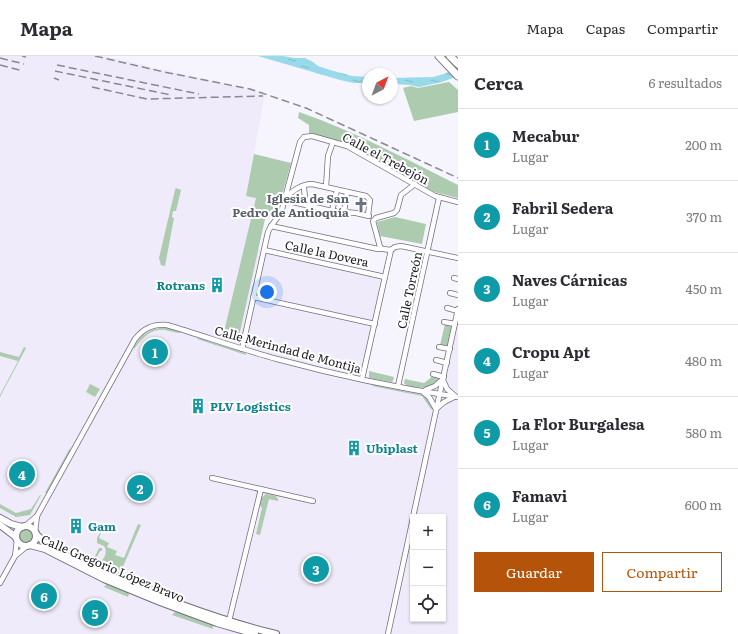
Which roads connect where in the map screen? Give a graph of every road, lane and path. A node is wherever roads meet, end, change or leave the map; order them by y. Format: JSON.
{"nodes":[{"id":1,"x":439,"y":56,"type":"edge"},
{"id":2,"x":450,"y":56,"type":"edge"},
{"id":3,"x":458,"y":64,"type":"edge"},
{"id":4,"x":458,"y":76,"type":"edge"},
{"id":5,"x":333,"y":142,"type":"junction"},
{"id":6,"x":415,"y":184,"type":"junction"},
{"id":7,"x":326,"y":187,"type":"junction"},
{"id":8,"x":304,"y":188,"type":"dead end"},
{"id":9,"x":336,"y":190,"type":"junction"},
{"id":10,"x":347,"y":192,"type":"junction"},
{"id":11,"x":439,"y":198,"type":"junction"},
{"id":12,"x":284,"y":200,"type":"junction"},
{"id":13,"x":303,"y":202,"type":"dead end"},
{"id":14,"x":458,"y":202,"type":"edge"},
{"id":15,"x":332,"y":211,"type":"junction"},
{"id":16,"x":344,"y":212,"type":"junction"},
{"id":17,"x":368,"y":215,"type":"junction"},
{"id":18,"x":374,"y":220,"type":"junction"},
{"id":19,"x":270,"y":226,"type":"junction"},
{"id":20,"x":381,"y":249,"type":"junction"},
{"id":21,"x":264,"y":250,"type":"junction"},
{"id":22,"x":391,"y":250,"type":"junction"},
{"id":23,"x":427,"y":252,"type":"junction"},
{"id":24,"x":458,"y":258,"type":"edge"},
{"id":25,"x":385,"y":277,"type":"junction"},
{"id":26,"x":450,"y":293,"type":"dead end"},
{"id":27,"x":458,"y":295,"type":"edge"},
{"id":28,"x":254,"y":297,"type":"junction"},
{"id":29,"x":447,"y":308,"type":"dead end"},
{"id":30,"x":458,"y":310,"type":"edge"},
{"id":31,"x":444,"y":322,"type":"dead end"},
{"id":32,"x":374,"y":324,"type":"junction"},
{"id":33,"x":455,"y":324,"type":"junction"},
{"id":34,"x":439,"y":346,"type":"dead end"},
{"id":35,"x":242,"y":349,"type":"junction"},
{"id":36,"x":450,"y":349,"type":"junction"},
{"id":37,"x":436,"y":360,"type":"dead end"},
{"id":38,"x":447,"y":363,"type":"junction"},
{"id":39,"x":433,"y":374,"type":"dead end"},
{"id":40,"x":444,"y":378,"type":"junction"},
{"id":41,"x":362,"y":379,"type":"junction"},
{"id":42,"x":398,"y":386,"type":"junction"},
{"id":43,"x":422,"y":391,"type":"junction"},
{"id":44,"x":439,"y":394,"type":"junction"},
{"id":45,"x":457,"y":397,"type":"edge"},
{"id":46,"x":436,"y":409,"type":"junction"},
{"id":47,"x":212,"y":478,"type":"dead end"},
{"id":48,"x":260,"y":489,"type":"junction"},
{"id":49,"x":313,"y":501,"type":"dead end"},
{"id":50,"x":414,"y":514,"type":"edge"},
{"id":51,"x":37,"y":516,"type":"junction"},
{"id":52,"x":0,"y":518,"type":"edge"},
{"id":53,"x":0,"y":525,"type":"edge"},
{"id":54,"x":24,"y":526,"type":"junction"},
{"id":55,"x":410,"y":532,"type":"edge"},
{"id":56,"x":36,"y":533,"type":"junction"},
{"id":57,"x":16,"y":538,"type":"junction"},
{"id":58,"x":29,"y":546,"type":"junction"},
{"id":59,"x":15,"y":556,"type":"junction"},
{"id":60,"x":0,"y":583,"type":"edge"},
{"id":61,"x":229,"y":621,"type":"junction"},
{"id":62,"x":255,"y":634,"type":"edge"},
{"id":63,"x":276,"y":634,"type":"edge"},
{"id":64,"x":388,"y":634,"type":"edge"}],
"edges":[{"from":1,"to":4,"type":"highway"},
{"from":2,"to":3,"type":"highway"},
{"from":5,"to":6,"type":"street","name":"Calle el Trebejón"},
{"from":5,"to":7,"type":"street"},
{"from":5,"to":12,"type":"street","name":"Calle el Trebejón"},
{"from":6,"to":11,"type":"street","name":"Calle el Trebejón"},
{"from":6,"to":18,"type":"street"},
{"from":7,"to":9,"type":"street"},
{"from":7,"to":12,"type":"street"},
{"from":8,"to":13,"type":"street"},
{"from":9,"to":10,"type":"street"},
{"from":9,"to":15,"type":"street"},
{"from":10,"to":16,"type":"street"},
{"from":10,"to":17,"type":"street"},
{"from":11,"to":14,"type":"street","name":"Calle el Trebejón"},
{"from":11,"to":23,"type":"street","name":"Calle Torreón"},
{"from":12,"to":15,"type":"street"},
{"from":12,"to":19,"type":"street"},
{"from":15,"to":16,"type":"street"},
{"from":16,"to":17,"type":"street"},
{"from":17,"to":18,"type":"street"},
{"from":18,"to":20,"type":"street"},
{"from":19,"to":20,"type":"street"},
{"from":19,"to":21,"type":"street"},
{"from":20,"to":22,"type":"street"},
{"from":21,"to":25,"type":"street","name":"Calle la Dovera"},
{"from":21,"to":28,"type":"street"},
{"from":22,"to":23,"type":"street"},
{"from":22,"to":25,"type":"street"},
{"from":23,"to":24,"type":"street"},
{"from":23,"to":42,"type":"street","name":"Calle Torreón"},
{"from":25,"to":32,"type":"street"},
{"from":26,"to":27,"type":"street"},
{"from":28,"to":32,"type":"street"},
{"from":28,"to":35,"type":"street"},
{"from":29,"to":30,"type":"street"},
{"from":30,"to":33,"type":"street"},
{"from":31,"to":33,"type":"street"},
{"from":32,"to":41,"type":"street"},
{"from":33,"to":36,"type":"street"},
{"from":34,"to":36,"type":"street"},
{"from":35,"to":41,"type":"street","name":"Calle Merindad de Montija"},
{"from":35,"to":51,"type":"street","name":"Calle Merindad de Montija"},
{"from":36,"to":38,"type":"street"},
{"from":37,"to":38,"type":"street"},
{"from":38,"to":40,"type":"street"},
{"from":39,"to":40,"type":"street"},
{"from":40,"to":43,"type":"street"},
{"from":40,"to":44,"type":"street"},
{"from":40,"to":45,"type":"street"},
{"from":41,"to":42,"type":"street","name":"Calle Merindad de Montija"},
{"from":42,"to":43,"type":"street","name":"Calle Merindad de Montija"},
{"from":43,"to":44,"type":"street","name":"Calle Merindad de Montija"},
{"from":43,"to":46,"type":"street"},
{"from":44,"to":45,"type":"street","name":"Calle Merindad de Montija"},
{"from":44,"to":46,"type":"street"},
{"from":45,"to":46,"type":"street"},
{"from":46,"to":50,"type":"street"},
{"from":47,"to":48,"type":"street"},
{"from":48,"to":49,"type":"street"},
{"from":48,"to":61,"type":"street"},
{"from":51,"to":54,"type":"street"},
{"from":51,"to":56,"type":"street"},
{"from":52,"to":54,"type":"main road"},
{"from":53,"to":57,"type":"main road"},
{"from":54,"to":56,"type":"main road"},
{"from":54,"to":57,"type":"main road"},
{"from":55,"to":64,"type":"street"},
{"from":56,"to":58,"type":"main road"},
{"from":56,"to":61,"type":"main road","name":"Calle Gregorio López Bravo"},
{"from":57,"to":58,"type":"main road"},
{"from":57,"to":59,"type":"street"},
{"from":58,"to":59,"type":"street"},
{"from":58,"to":62,"type":"main road","name":"Calle Gregorio López Bravo"},
{"from":59,"to":60,"type":"street"},
{"from":61,"to":63,"type":"main road","name":"Calle Gregorio López Bravo"}]}
